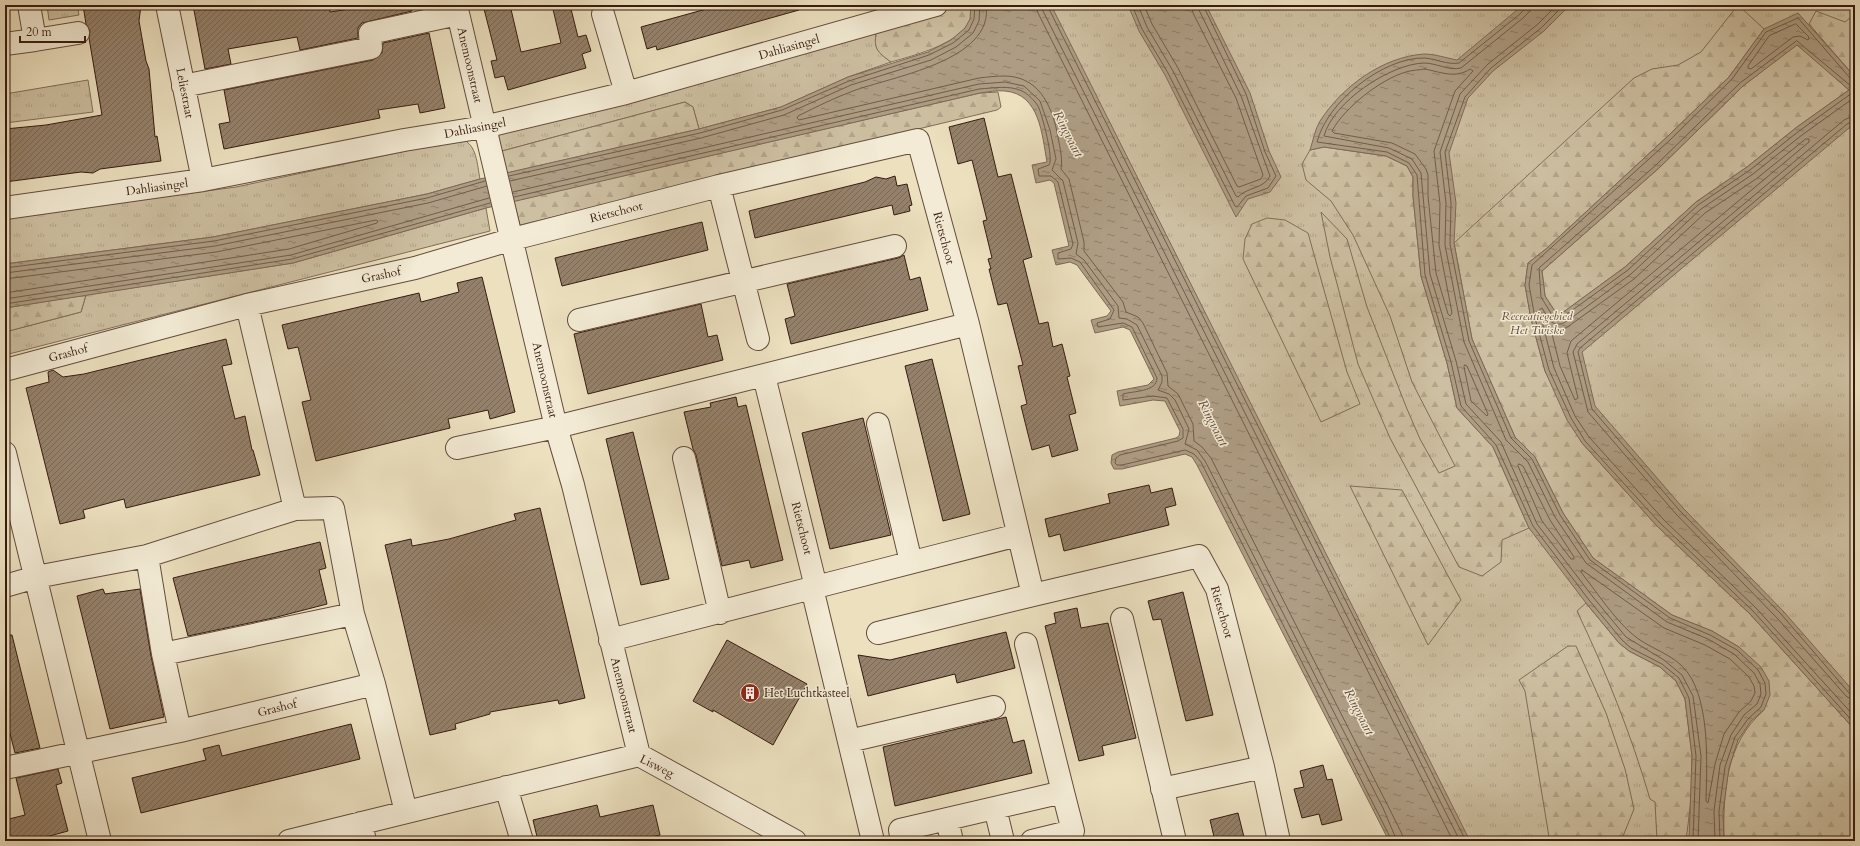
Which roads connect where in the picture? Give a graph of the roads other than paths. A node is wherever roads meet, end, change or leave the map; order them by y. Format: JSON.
{"nodes":[{"id":1,"x":29,"y":5,"type":"edge"},
{"id":2,"x":167,"y":5,"type":"edge"},
{"id":3,"x":936,"y":5,"type":"edge"},
{"id":4,"x":457,"y":10,"type":"edge"},
{"id":5,"x":603,"y":14,"type":"dead end"},
{"id":6,"x":78,"y":33,"type":"dead end"},
{"id":7,"x":35,"y":40,"type":"junction"},
{"id":8,"x":5,"y":44,"type":"edge"},
{"id":9,"x":183,"y":86,"type":"junction"},
{"id":10,"x":626,"y":93,"type":"junction"},
{"id":11,"x":484,"y":127,"type":"junction"},
{"id":12,"x":202,"y":180,"type":"junction"},
{"id":13,"x":719,"y":186,"type":"junction"},
{"id":14,"x":5,"y":208,"type":"edge"},
{"id":15,"x":510,"y":231,"type":"junction"},
{"id":16,"x":895,"y":246,"type":"dead end"},
{"id":17,"x":742,"y":282,"type":"junction"},
{"id":18,"x":247,"y":305,"type":"junction"},
{"id":19,"x":580,"y":320,"type":"dead end"},
{"id":20,"x":968,"y":324,"type":"junction"},
{"id":21,"x":758,"y":339,"type":"dead end"},
{"id":22,"x":5,"y":370,"type":"edge"},
{"id":23,"x":764,"y":376,"type":"junction"},
{"id":24,"x":878,"y":424,"type":"dead end"},
{"id":25,"x":556,"y":427,"type":"junction"},
{"id":26,"x":457,"y":448,"type":"dead end"},
{"id":27,"x":5,"y":453,"type":"edge"},
{"id":28,"x":684,"y":458,"type":"dead end"},
{"id":29,"x":294,"y":508,"type":"junction"},
{"id":30,"x":1018,"y":535,"type":"junction"},
{"id":31,"x":147,"y":556,"type":"junction"},
{"id":32,"x":911,"y":562,"type":"junction"},
{"id":33,"x":36,"y":577,"type":"junction"},
{"id":34,"x":5,"y":586,"type":"edge"},
{"id":35,"x":814,"y":587,"type":"junction"},
{"id":36,"x":1032,"y":595,"type":"junction"},
{"id":37,"x":720,"y":613,"type":"junction"},
{"id":38,"x":353,"y":614,"type":"junction"},
{"id":39,"x":1122,"y":619,"type":"dead end"},
{"id":40,"x":878,"y":633,"type":"dead end"},
{"id":41,"x":610,"y":640,"type":"junction"},
{"id":42,"x":1026,"y":644,"type":"dead end"},
{"id":43,"x":163,"y":654,"type":"junction"},
{"id":44,"x":374,"y":684,"type":"junction"},
{"id":45,"x":994,"y":707,"type":"dead end"},
{"id":46,"x":180,"y":731,"type":"junction"},
{"id":47,"x":849,"y":741,"type":"junction"},
{"id":48,"x":77,"y":754,"type":"junction"},
{"id":49,"x":639,"y":755,"type":"junction"},
{"id":50,"x":1262,"y":767,"type":"junction"},
{"id":51,"x":5,"y":768,"type":"edge"},
{"id":52,"x":506,"y":788,"type":"junction"},
{"id":53,"x":1162,"y":789,"type":"junction"},
{"id":54,"x":1063,"y":792,"type":"junction"},
{"id":55,"x":995,"y":808,"type":"junction"},
{"id":56,"x":406,"y":812,"type":"junction"},
{"id":57,"x":947,"y":820,"type":"junction"},
{"id":58,"x":363,"y":832,"type":"edge"},
{"id":59,"x":1074,"y":836,"type":"edge"},
{"id":60,"x":100,"y":841,"type":"edge"},
{"id":61,"x":289,"y":841,"type":"edge"},
{"id":62,"x":522,"y":841,"type":"edge"},
{"id":63,"x":795,"y":841,"type":"edge"},
{"id":64,"x":873,"y":841,"type":"edge"},
{"id":65,"x":902,"y":841,"type":"edge"},
{"id":66,"x":952,"y":841,"type":"edge"},
{"id":67,"x":1003,"y":841,"type":"edge"},
{"id":68,"x":1032,"y":841,"type":"edge"},
{"id":69,"x":1175,"y":841,"type":"edge"},
{"id":70,"x":1279,"y":841,"type":"edge"}],
"edges":[{"from":1,"to":7,"type":"street"},
{"from":2,"to":9,"type":"street","name":"Leliestraat"},
{"from":3,"to":10,"type":"street","name":"Dahliasingel"},
{"from":4,"to":9,"type":"street"},
{"from":4,"to":11,"type":"street","name":"Anemoonstraat"},
{"from":5,"to":10,"type":"street"},
{"from":6,"to":7,"type":"street"},
{"from":7,"to":8,"type":"street"},
{"from":9,"to":12,"type":"street","name":"Leliestraat"},
{"from":10,"to":11,"type":"street","name":"Dahliasingel"},
{"from":11,"to":12,"type":"street","name":"Dahliasingel"},
{"from":11,"to":15,"type":"street","name":"Anemoonstraat"},
{"from":12,"to":14,"type":"street","name":"Dahliasingel"},
{"from":13,"to":15,"type":"street","name":"Rietschoot"},
{"from":13,"to":17,"type":"street"},
{"from":13,"to":20,"type":"street","name":"Rietschoot"},
{"from":15,"to":18,"type":"street","name":"Grashof"},
{"from":15,"to":25,"type":"street","name":"Anemoonstraat"},
{"from":16,"to":17,"type":"street"},
{"from":17,"to":19,"type":"street"},
{"from":17,"to":21,"type":"street"},
{"from":18,"to":22,"type":"street","name":"Grashof"},
{"from":18,"to":29,"type":"street"},
{"from":20,"to":23,"type":"street"},
{"from":20,"to":30,"type":"street","name":"Rietschoot"},
{"from":23,"to":25,"type":"street"},
{"from":23,"to":35,"type":"street","name":"Rietschoot"},
{"from":24,"to":32,"type":"street"},
{"from":25,"to":26,"type":"street"},
{"from":25,"to":41,"type":"street","name":"Anemoonstraat"},
{"from":27,"to":33,"type":"street"},
{"from":28,"to":37,"type":"street"},
{"from":29,"to":31,"type":"street"},
{"from":29,"to":38,"type":"street"},
{"from":30,"to":32,"type":"street"},
{"from":30,"to":36,"type":"street","name":"Rietschoot"},
{"from":31,"to":33,"type":"street"},
{"from":31,"to":43,"type":"street"},
{"from":32,"to":35,"type":"street"},
{"from":33,"to":34,"type":"street"},
{"from":33,"to":48,"type":"street"},
{"from":35,"to":37,"type":"street"},
{"from":35,"to":47,"type":"street","name":"Rietschoot"},
{"from":36,"to":40,"type":"street","name":"Rietschoot"},
{"from":36,"to":50,"type":"street","name":"Rietschoot"},
{"from":37,"to":41,"type":"street"},
{"from":38,"to":43,"type":"street"},
{"from":38,"to":44,"type":"street"},
{"from":39,"to":53,"type":"street"},
{"from":41,"to":49,"type":"street","name":"Anemoonstraat"},
{"from":42,"to":54,"type":"street"},
{"from":43,"to":46,"type":"street"},
{"from":44,"to":46,"type":"street","name":"Grashof"},
{"from":44,"to":56,"type":"street"},
{"from":45,"to":47,"type":"street"},
{"from":46,"to":48,"type":"street","name":"Grashof"},
{"from":47,"to":64,"type":"street","name":"Rietschoot"},
{"from":48,"to":51,"type":"street","name":"Grashof"},
{"from":48,"to":60,"type":"street"},
{"from":49,"to":52,"type":"street","name":"Lisweg"},
{"from":49,"to":63,"type":"street","name":"Lisweg"},
{"from":50,"to":53,"type":"street"},
{"from":50,"to":70,"type":"street","name":"Rietschoot"},
{"from":52,"to":56,"type":"street","name":"Lisweg"},
{"from":52,"to":62,"type":"street"},
{"from":53,"to":69,"type":"street"},
{"from":54,"to":55,"type":"street"},
{"from":54,"to":59,"type":"street"},
{"from":55,"to":57,"type":"street"},
{"from":55,"to":67,"type":"street"},
{"from":56,"to":58,"type":"street","name":"Lisweg"},
{"from":57,"to":65,"type":"street"},
{"from":57,"to":66,"type":"street"},
{"from":58,"to":61,"type":"street","name":"Lisweg"},
{"from":59,"to":68,"type":"street"}]}
